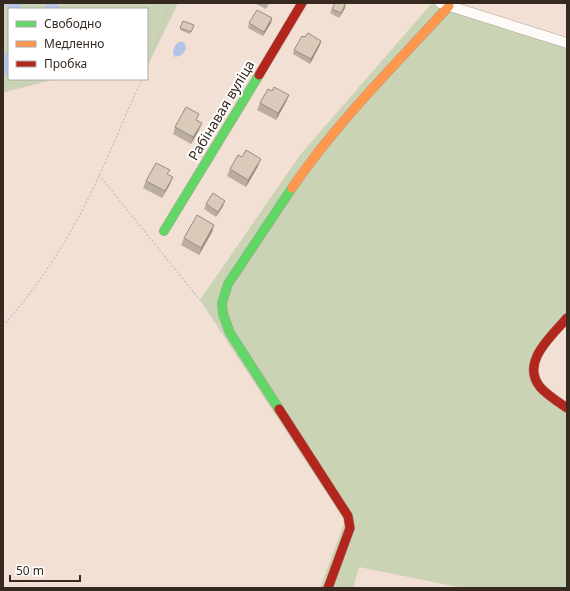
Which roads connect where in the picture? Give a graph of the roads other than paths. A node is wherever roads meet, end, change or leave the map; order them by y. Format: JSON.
{"nodes":[{"id":1,"x":302,"y":3,"type":"edge"},
{"id":2,"x":444,"y":4,"type":"edge"},
{"id":3,"x":567,"y":43,"type":"edge"},
{"id":4,"x":164,"y":231,"type":"dead end"},
{"id":5,"x":567,"y":318,"type":"edge"},
{"id":6,"x":567,"y":408,"type":"edge"},
{"id":7,"x":328,"y":588,"type":"edge"}],
"edges":[{"from":1,"to":4,"type":"street","name":"Рабінавая вуліца"},
{"from":2,"to":3,"type":"street"},
{"from":2,"to":7,"type":"street"},
{"from":5,"to":6,"type":"street"}]}
